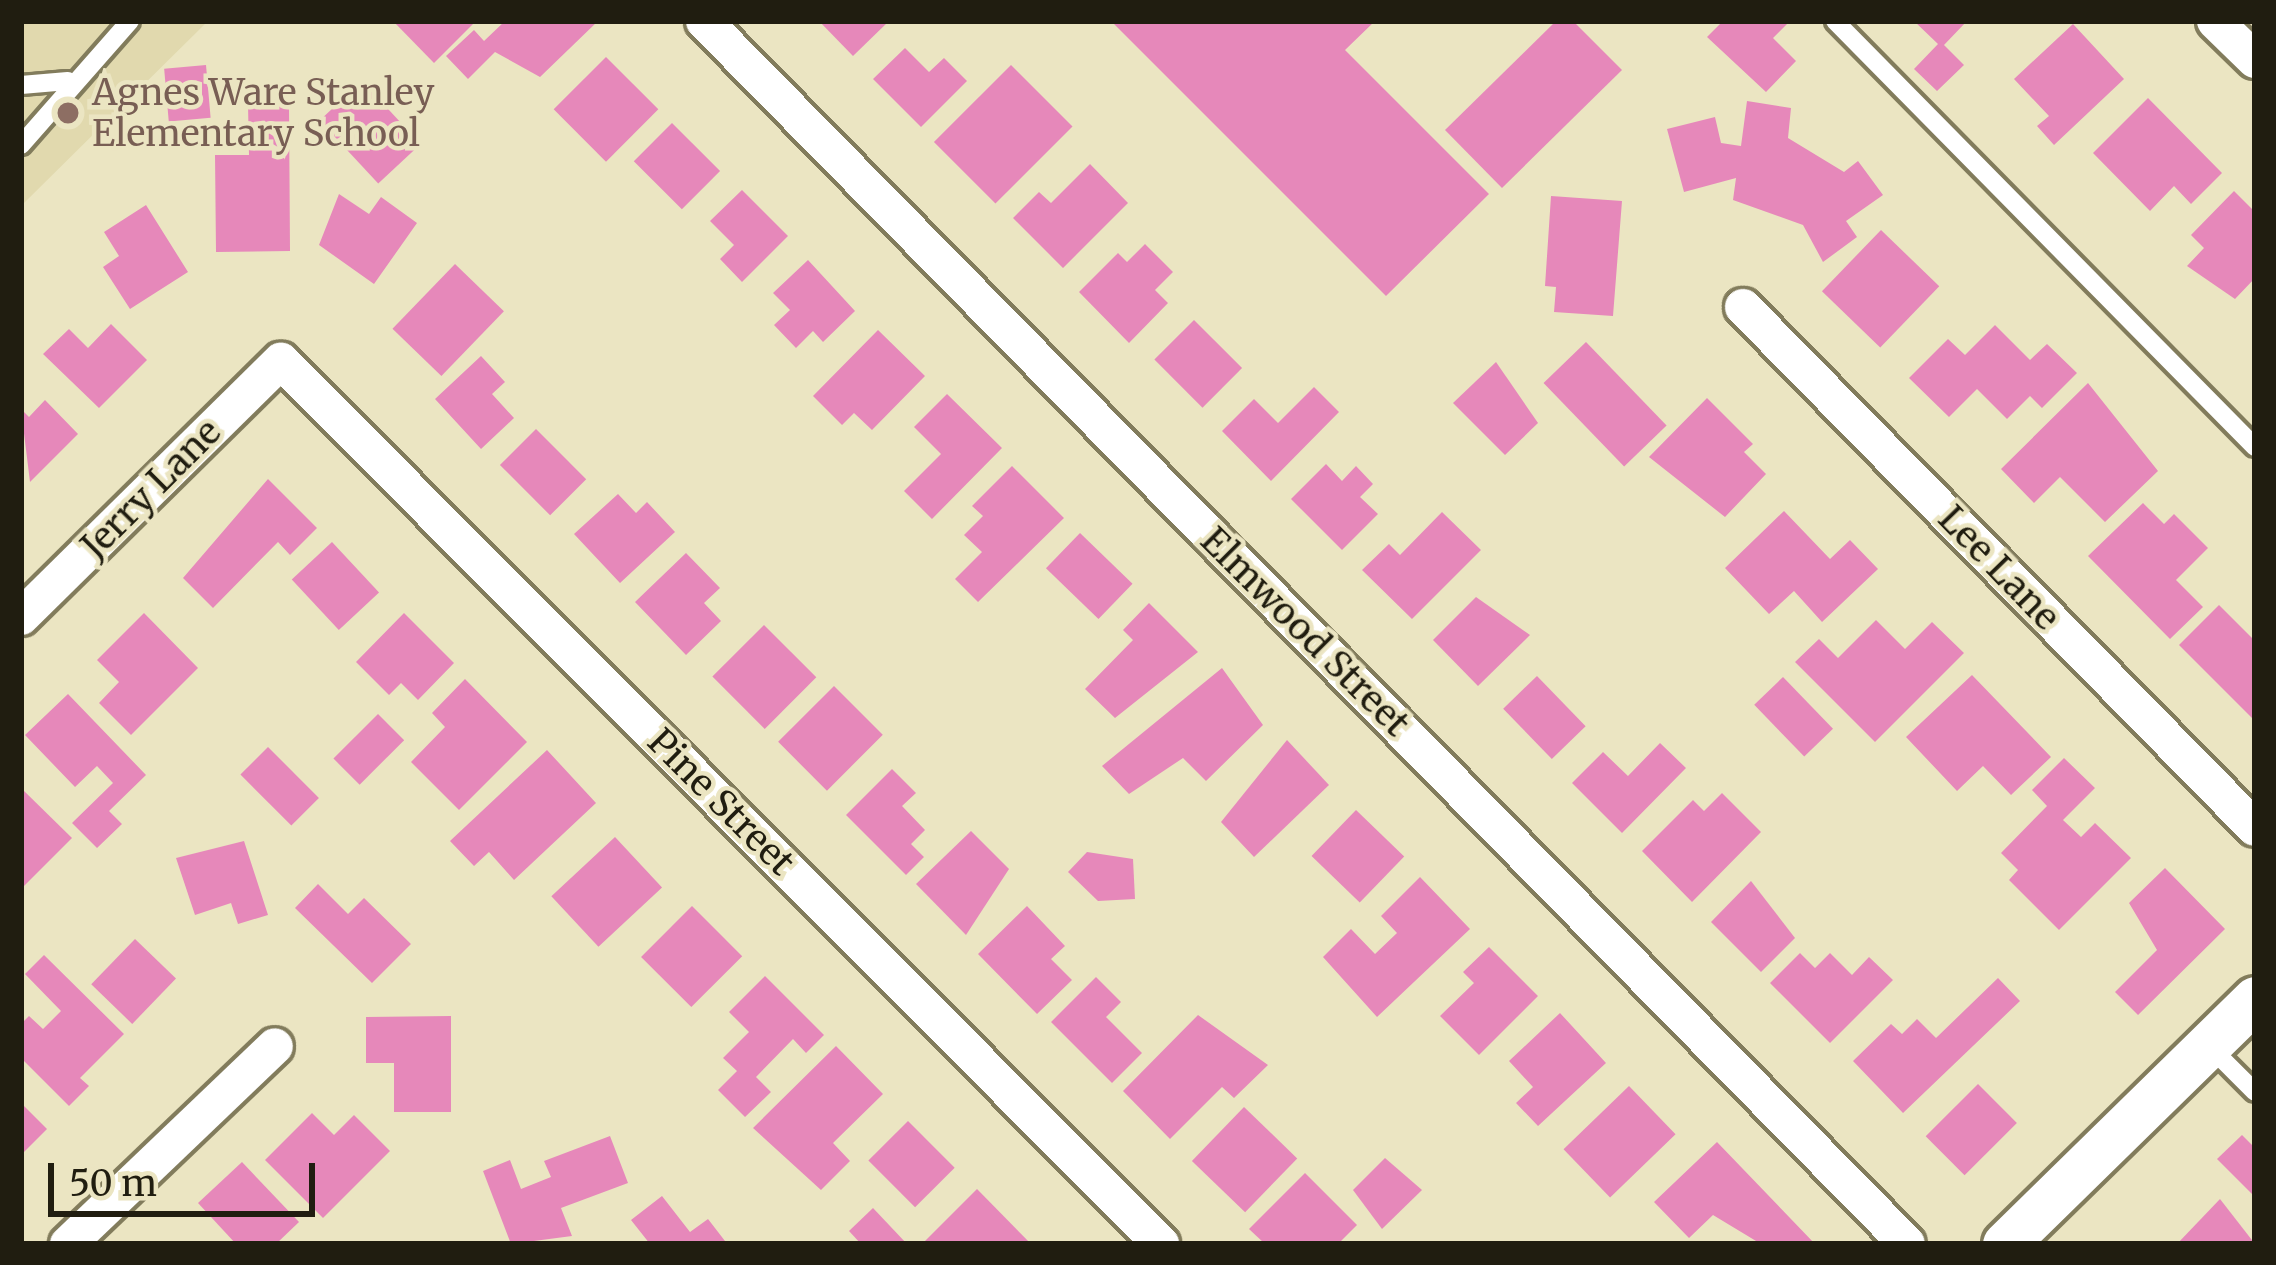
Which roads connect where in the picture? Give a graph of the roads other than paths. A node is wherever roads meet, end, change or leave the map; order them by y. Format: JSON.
{"nodes":[{"id":1,"x":130,"y":21,"type":"edge"},
{"id":2,"x":704,"y":21,"type":"edge"},
{"id":3,"x":1835,"y":21,"type":"edge"},
{"id":4,"x":2215,"y":21,"type":"edge"},
{"id":5,"x":2255,"y":60,"type":"edge"},
{"id":6,"x":68,"y":81,"type":"junction"},
{"id":7,"x":21,"y":85,"type":"edge"},
{"id":8,"x":21,"y":145,"type":"edge"},
{"id":9,"x":1743,"y":307,"type":"dead end"},
{"id":10,"x":281,"y":361,"type":"joint"},
{"id":11,"x":2255,"y":447,"type":"edge"},
{"id":12,"x":21,"y":616,"type":"edge"},
{"id":13,"x":2255,"y":828,"type":"edge"},
{"id":14,"x":2255,"y":999,"type":"edge"},
{"id":15,"x":2208,"y":1045,"type":"junction"},
{"id":16,"x":275,"y":1046,"type":"dead end"},
{"id":17,"x":2255,"y":1092,"type":"edge"},
{"id":18,"x":68,"y":1244,"type":"edge"},
{"id":19,"x":1161,"y":1244,"type":"edge"},
{"id":20,"x":1907,"y":1244,"type":"edge"},
{"id":21,"x":2005,"y":1244,"type":"edge"}],
"edges":[{"from":1,"to":6,"type":"lane"},
{"from":2,"to":20,"type":"street","name":"Elmwood Street"},
{"from":3,"to":11,"type":"lane"},
{"from":4,"to":5,"type":"street"},
{"from":6,"to":7,"type":"lane"},
{"from":6,"to":8,"type":"lane"},
{"from":9,"to":13,"type":"street","name":"Lee Lane"},
{"from":10,"to":12,"type":"street","name":"Jerry Lane"},
{"from":10,"to":19,"type":"street","name":"Pine Street"},
{"from":14,"to":15,"type":"street"},
{"from":15,"to":17,"type":"lane"},
{"from":15,"to":21,"type":"street"},
{"from":16,"to":18,"type":"street"}]}
